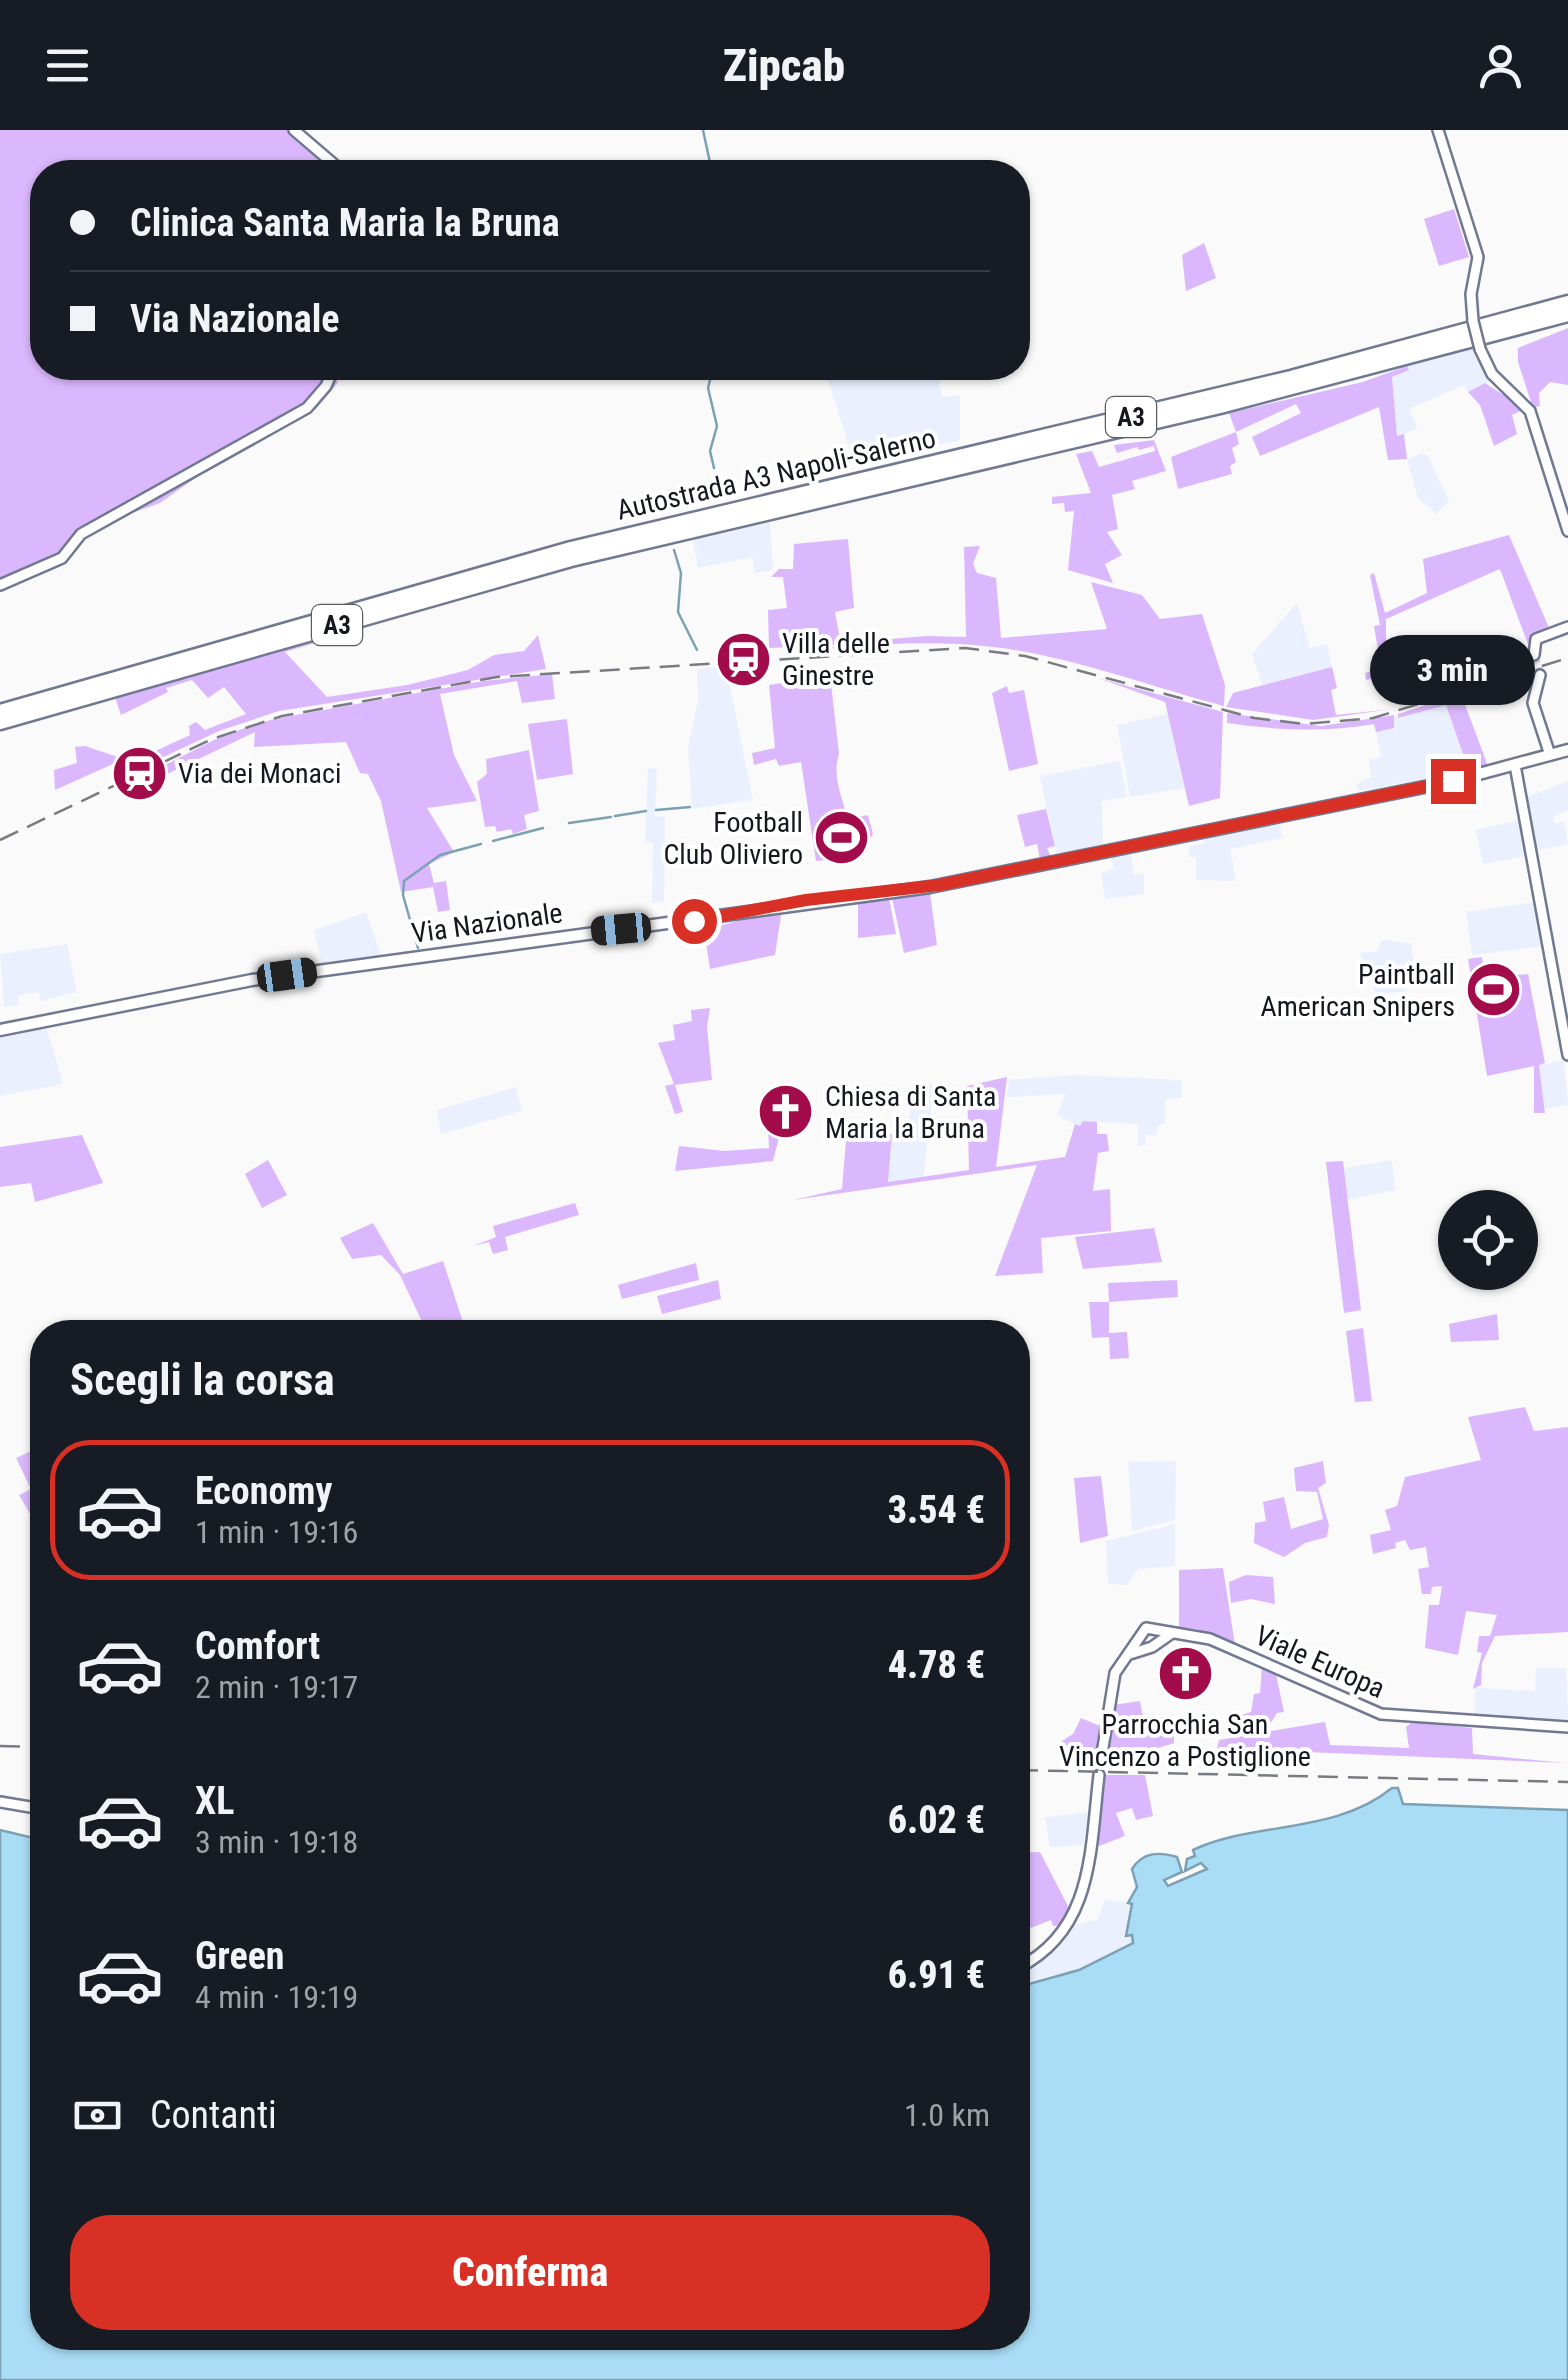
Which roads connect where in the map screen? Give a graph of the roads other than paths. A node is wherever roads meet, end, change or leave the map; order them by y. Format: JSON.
{"nodes":[{"id":1,"x":294,"y":130,"type":"edge"},
{"id":2,"x":1438,"y":130,"type":"edge"},
{"id":3,"x":329,"y":160,"type":"edge"},
{"id":4,"x":1568,"y":303,"type":"edge"},
{"id":5,"x":1568,"y":314,"type":"edge"},
{"id":6,"x":329,"y":380,"type":"edge"},
{"id":7,"x":692,"y":523,"type":"junction"},
{"id":8,"x":674,"y":528,"type":"junction"},
{"id":9,"x":1568,"y":531,"type":"edge"},
{"id":10,"x":0,"y":585,"type":"edge"},
{"id":11,"x":1568,"y":627,"type":"edge"},
{"id":12,"x":1534,"y":655,"type":"dead end"},
{"id":13,"x":1540,"y":675,"type":"tunnel mouth"},
{"id":14,"x":0,"y":712,"type":"edge"},
{"id":15,"x":0,"y":722,"type":"edge"},
{"id":16,"x":1568,"y":750,"type":"edge"},
{"id":17,"x":1550,"y":755,"type":"junction"},
{"id":18,"x":1515,"y":765,"type":"junction"},
{"id":19,"x":0,"y":1030,"type":"edge"},
{"id":20,"x":1568,"y":1055,"type":"edge"},
{"id":21,"x":1157,"y":1634,"type":"junction"},
{"id":22,"x":1142,"y":1644,"type":"junction"},
{"id":23,"x":1568,"y":1727,"type":"edge"},
{"id":24,"x":1101,"y":1760,"type":"dead end"},
{"id":25,"x":1100,"y":1775,"type":"dead end"},
{"id":26,"x":0,"y":1802,"type":"edge"},
{"id":27,"x":30,"y":1807,"type":"edge"},
{"id":28,"x":1030,"y":1961,"type":"edge"}],
"edges":[{"from":1,"to":3,"type":"street"},
{"from":2,"to":9,"type":"street","bridge":true},
{"from":4,"to":7,"type":"highway","name":"Autostrada A3 Napoli-Salerno","number":"A3"},
{"from":5,"to":7,"type":"highway","name":"Autostrada A3 Napoli-Salerno","number":"A3"},
{"from":6,"to":10,"type":"street"},
{"from":7,"to":8,"type":"highway","name":"Autostrada A3 Napoli-Salerno","number":"A3"},
{"from":8,"to":14,"type":"highway","name":"Autostrada A3 Napoli-Salerno","number":"A3"},
{"from":8,"to":15,"type":"highway","name":"Autostrada A3 Napoli-Salerno","number":"A3"},
{"from":11,"to":12,"type":"street"},
{"from":13,"to":17,"type":"street"},
{"from":16,"to":17,"type":"main road","name":"Via Nazionale"},
{"from":17,"to":18,"type":"main road","name":"Via Nazionale"},
{"from":18,"to":19,"type":"main road","name":"Via Nazionale"},
{"from":18,"to":20,"type":"street"},
{"from":21,"to":22,"type":"street"},
{"from":21,"to":22,"type":"street"},
{"from":21,"to":23,"type":"street","name":"Viale Europa"},
{"from":22,"to":24,"type":"street"},
{"from":25,"to":28,"type":"street"},
{"from":26,"to":27,"type":"street"}]}
